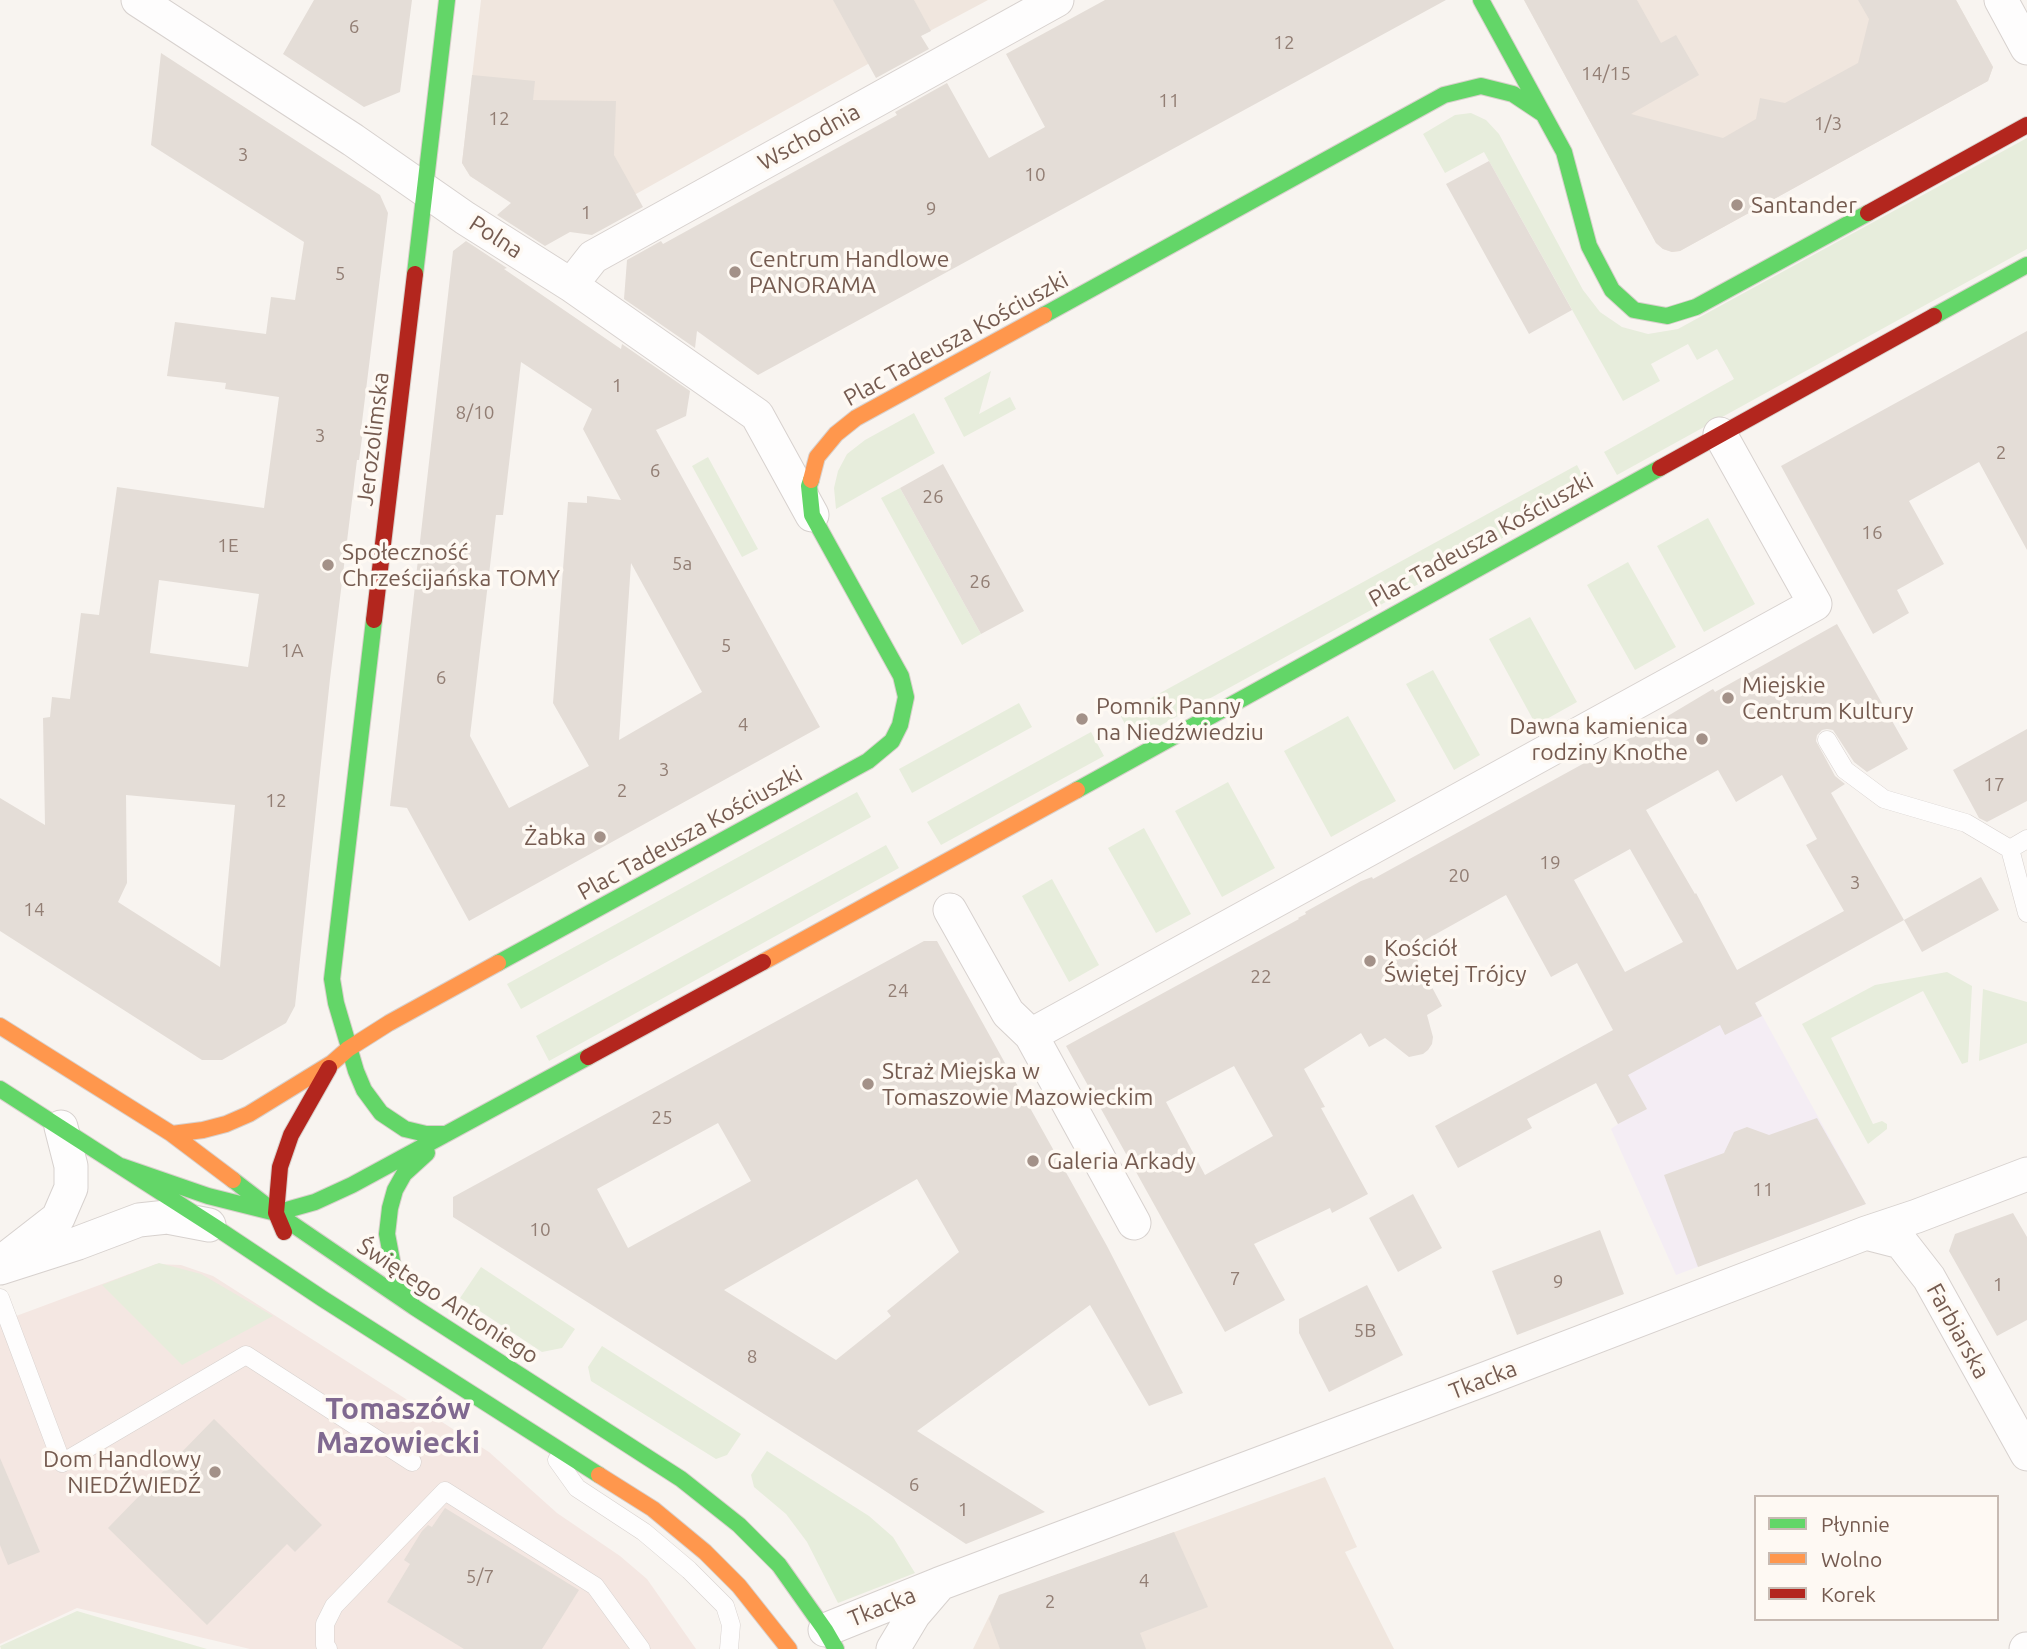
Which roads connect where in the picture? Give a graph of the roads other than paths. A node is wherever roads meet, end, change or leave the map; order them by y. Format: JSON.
{"nodes":[{"id":1,"x":138,"y":0,"type":"edge"},
{"id":2,"x":447,"y":0,"type":"edge"},
{"id":3,"x":1057,"y":0,"type":"edge"},
{"id":4,"x":1481,"y":0,"type":"edge"},
{"id":5,"x":2001,"y":0,"type":"edge"},
{"id":6,"x":2027,"y":48,"type":"edge"},
{"id":7,"x":1543,"y":114,"type":"junction"},
{"id":8,"x":2027,"y":125,"type":"edge"},
{"id":9,"x":425,"y":188,"type":"junction"},
{"id":10,"x":2027,"y":265,"type":"edge"},
{"id":11,"x":571,"y":285,"type":"junction"},
{"id":12,"x":1720,"y":434,"type":"junction"},
{"id":13,"x":813,"y":515,"type":"junction"},
{"id":14,"x":1827,"y":740,"type":"dead end"},
{"id":15,"x":2027,"y":839,"type":"edge"},
{"id":16,"x":2010,"y":849,"type":"junction"},
{"id":17,"x":950,"y":910,"type":"dead end"},
{"id":18,"x":2027,"y":913,"type":"edge"},
{"id":19,"x":0,"y":1026,"type":"edge"},
{"id":20,"x":1031,"y":1035,"type":"junction"},
{"id":21,"x":348,"y":1049,"type":"junction"},
{"id":22,"x":332,"y":1063,"type":"junction"},
{"id":23,"x":0,"y":1088,"type":"edge"},
{"id":24,"x":61,"y":1127,"type":"junction"},
{"id":25,"x":446,"y":1134,"type":"junction"},
{"id":26,"x":172,"y":1135,"type":"junction"},
{"id":27,"x":121,"y":1166,"type":"junction"},
{"id":28,"x":2027,"y":1174,"type":"edge"},
{"id":29,"x":276,"y":1213,"type":"junction"},
{"id":30,"x":1134,"y":1223,"type":"dead end"},
{"id":31,"x":215,"y":1227,"type":"junction"},
{"id":32,"x":1866,"y":1233,"type":"junction"},
{"id":33,"x":292,"y":1248,"type":"dead end"},
{"id":34,"x":0,"y":1266,"type":"edge"},
{"id":35,"x":304,"y":1270,"type":"dead end"},
{"id":36,"x":0,"y":1298,"type":"edge"},
{"id":37,"x":323,"y":1300,"type":"junction"},
{"id":38,"x":414,"y":1307,"type":"junction"},
{"id":39,"x":540,"y":1438,"type":"junction"},
{"id":40,"x":2027,"y":1454,"type":"edge"},
{"id":41,"x":412,"y":1462,"type":"dead end"},
{"id":42,"x":939,"y":1584,"type":"junction"},
{"id":43,"x":803,"y":1642,"type":"edge"},
{"id":44,"x":328,"y":1649,"type":"edge"},
{"id":45,"x":641,"y":1649,"type":"edge"},
{"id":46,"x":729,"y":1649,"type":"edge"},
{"id":47,"x":893,"y":1649,"type":"edge"}],
"edges":[{"from":1,"to":9,"type":"street","name":"Polna"},
{"from":2,"to":9,"type":"street","name":"Jerozolimska"},
{"from":3,"to":11,"type":"street","name":"Wschodnia"},
{"from":4,"to":7,"type":"street"},
{"from":5,"to":6,"type":"street"},
{"from":7,"to":8,"type":"street","name":"Plac Tadeusza Kościuszki"},
{"from":7,"to":13,"type":"street","name":"Plac Tadeusza Kościuszki"},
{"from":9,"to":11,"type":"street","name":"Polna"},
{"from":9,"to":21,"type":"street","name":"Jerozolimska"},
{"from":10,"to":12,"type":"street","name":"Plac Tadeusza Kościuszki"},
{"from":11,"to":13,"type":"street","name":"Polna"},
{"from":12,"to":20,"type":"street"},
{"from":12,"to":25,"type":"street","name":"Plac Tadeusza Kościuszki"},
{"from":13,"to":21,"type":"street","name":"Plac Tadeusza Kościuszki"},
{"from":14,"to":16,"type":"lane"},
{"from":15,"to":16,"type":"lane"},
{"from":16,"to":18,"type":"lane"},
{"from":17,"to":20,"type":"street"},
{"from":19,"to":26,"type":"street","name":"Świętego Antoniego"},
{"from":20,"to":30,"type":"street"},
{"from":21,"to":22,"type":"street","name":"Plac Tadeusza Kościuszki"},
{"from":21,"to":25,"type":"street"},
{"from":22,"to":26,"type":"street","name":"Plac Tadeusza Kościuszki"},
{"from":22,"to":29,"type":"street","name":"Plac Tadeusza Kościuszki"},
{"from":23,"to":24,"type":"street"},
{"from":24,"to":27,"type":"street"},
{"from":24,"to":34,"type":"street"},
{"from":25,"to":29,"type":"street","name":"Plac Tadeusza Kościuszki"},
{"from":25,"to":38,"type":"street","name":"Plac Tadeusza Kościuszki"},
{"from":26,"to":29,"type":"street","name":"Świętego Antoniego"},
{"from":27,"to":29,"type":"street","name":"Plac Tadeusza Kościuszki"},
{"from":27,"to":31,"type":"street"},
{"from":28,"to":32,"type":"street","name":"Tkacka"},
{"from":29,"to":33,"type":"street","name":"Plac Tadeusza Kościuszki"},
{"from":29,"to":38,"type":"street","name":"Świętego Antoniego"},
{"from":31,"to":34,"type":"street"},
{"from":31,"to":37,"type":"street"},
{"from":32,"to":40,"type":"street","name":"Farbiarska"},
{"from":32,"to":42,"type":"street","name":"Tkacka"},
{"from":35,"to":37,"type":"street"},
{"from":36,"to":41,"type":"lane"},
{"from":37,"to":39,"type":"street"},
{"from":38,"to":43,"type":"street","name":"Świętego Antoniego"},
{"from":39,"to":43,"type":"street"},
{"from":39,"to":46,"type":"lane"},
{"from":42,"to":43,"type":"street","name":"Tkacka"},
{"from":42,"to":47,"type":"street","name":"Tkacka"},
{"from":44,"to":45,"type":"lane"}]}
